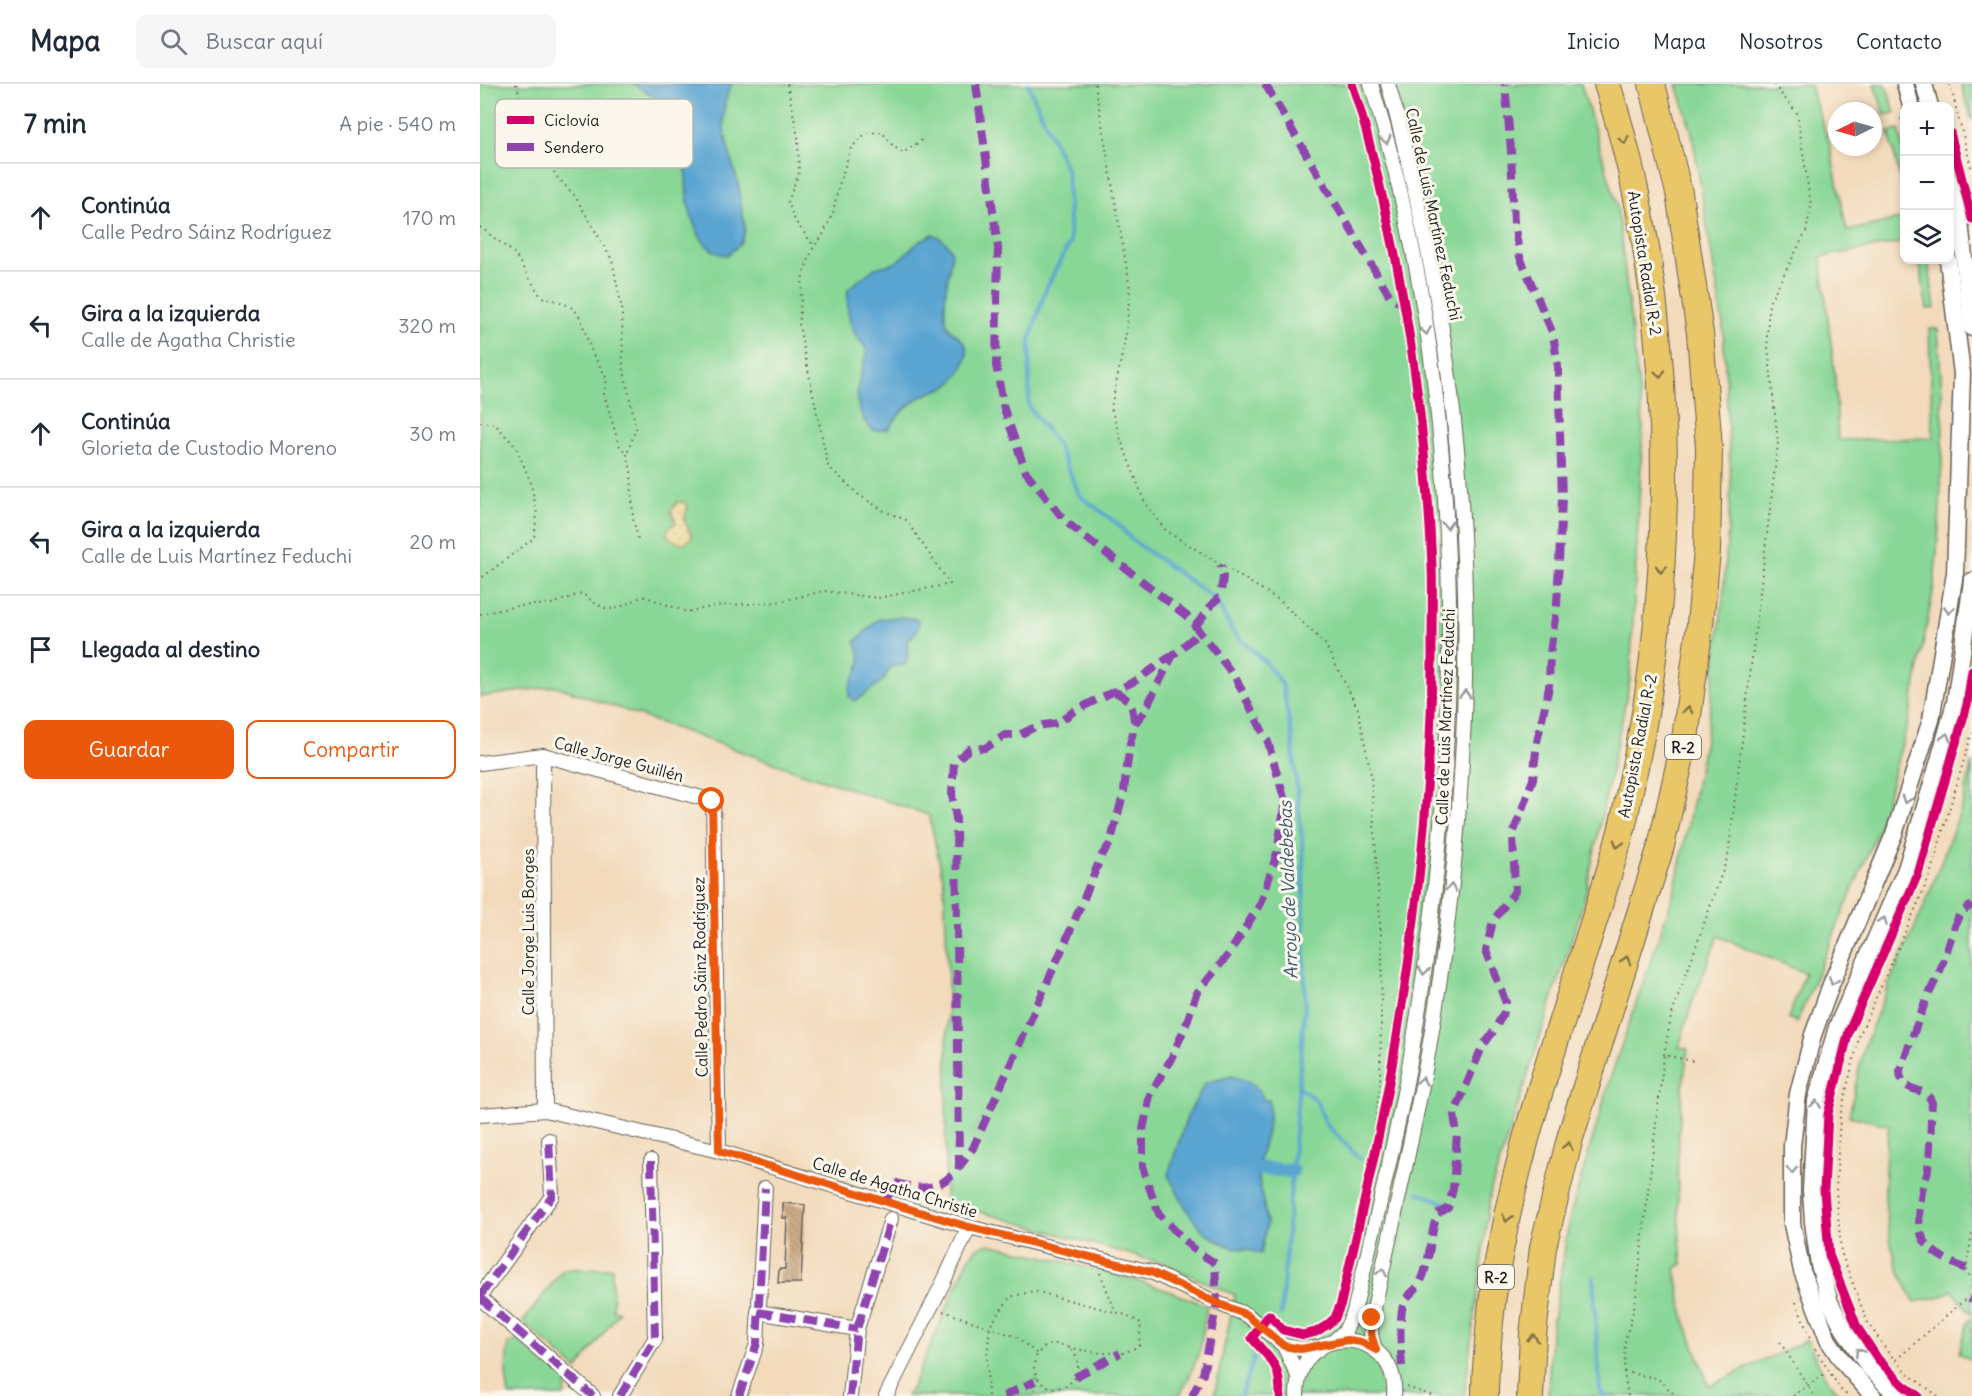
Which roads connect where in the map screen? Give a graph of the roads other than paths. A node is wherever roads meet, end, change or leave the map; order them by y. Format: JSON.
{"nodes":[{"id":1,"x":1371,"y":84,"type":"edge"},
{"id":2,"x":1388,"y":84,"type":"edge"},
{"id":3,"x":1607,"y":84,"type":"edge"},
{"id":4,"x":1652,"y":84,"type":"edge"},
{"id":5,"x":1905,"y":84,"type":"edge"},
{"id":6,"x":1924,"y":84,"type":"edge"},
{"id":7,"x":1910,"y":102,"type":"edge"},
{"id":8,"x":1929,"y":102,"type":"edge"},
{"id":9,"x":1954,"y":197,"type":"edge"},
{"id":10,"x":1948,"y":264,"type":"edge"},
{"id":11,"x":1972,"y":328,"type":"edge"},
{"id":12,"x":1972,"y":581,"type":"edge"},
{"id":13,"x":543,"y":755,"type":"junction"},
{"id":14,"x":480,"y":763,"type":"edge"},
{"id":15,"x":712,"y":801,"type":"joint"},
{"id":16,"x":545,"y":1110,"type":"junction"},
{"id":17,"x":480,"y":1115,"type":"edge"},
{"id":18,"x":549,"y":1140,"type":"dead end"},
{"id":19,"x":719,"y":1151,"type":"junction"},
{"id":20,"x":651,"y":1161,"type":"dead end"},
{"id":21,"x":765,"y":1188,"type":"dead end"},
{"id":22,"x":891,"y":1219,"type":"dead end"},
{"id":23,"x":969,"y":1227,"type":"junction"},
{"id":24,"x":480,"y":1297,"type":"edge"},
{"id":25,"x":758,"y":1312,"type":"junction"},
{"id":26,"x":857,"y":1329,"type":"junction"},
{"id":27,"x":1327,"y":1344,"type":"junction"},
{"id":28,"x":1284,"y":1346,"type":"junction"},
{"id":29,"x":1376,"y":1350,"type":"junction"},
{"id":30,"x":1298,"y":1376,"type":"junction"},
{"id":31,"x":1395,"y":1391,"type":"edge"},
{"id":32,"x":593,"y":1396,"type":"edge"},
{"id":33,"x":620,"y":1396,"type":"edge"},
{"id":34,"x":739,"y":1396,"type":"edge"},
{"id":35,"x":850,"y":1396,"type":"edge"},
{"id":36,"x":886,"y":1396,"type":"edge"},
{"id":37,"x":1297,"y":1396,"type":"edge"},
{"id":38,"x":1485,"y":1396,"type":"edge"},
{"id":39,"x":1530,"y":1396,"type":"edge"},
{"id":40,"x":1873,"y":1396,"type":"edge"},
{"id":41,"x":1897,"y":1396,"type":"edge"}],
"edges":[{"from":1,"to":27,"type":"street","name":"Calle de Luis Martínez Feduchi","one_way":true},
{"from":29,"to":2,"type":"street","name":"Calle de Luis Martínez Feduchi","one_way":true},
{"from":3,"to":38,"type":"highway","name":"Autopista Radial R-2","number":"R-2","one_way":true},
{"from":39,"to":4,"type":"highway","number":"R-2","one_way":true},
{"from":5,"to":7,"type":"street"},
{"from":6,"to":8,"type":"street"},
{"from":9,"to":11,"type":"street"},
{"from":10,"to":40,"type":"street","one_way":true},
{"from":41,"to":12,"type":"street","one_way":true},
{"from":13,"to":14,"type":"street","name":"Calle Jorge Guillén"},
{"from":13,"to":15,"type":"street","name":"Calle Jorge Guillén"},
{"from":13,"to":16,"type":"street","name":"Calle Jorge Luis Borges"},
{"from":15,"to":19,"type":"street","name":"Calle Pedro Sáinz Rodríguez"},
{"from":16,"to":17,"type":"street","name":"Calle de Agatha Christie"},
{"from":16,"to":19,"type":"street","name":"Calle de Agatha Christie"},
{"from":18,"to":24,"type":"street"},
{"from":19,"to":23,"type":"street","name":"Calle de Agatha Christie"},
{"from":20,"to":33,"type":"street"},
{"from":21,"to":25,"type":"street"},
{"from":22,"to":26,"type":"street"},
{"from":23,"to":28,"type":"street","name":"Calle de Agatha Christie"},
{"from":23,"to":36,"type":"street"},
{"from":24,"to":32,"type":"street"},
{"from":25,"to":26,"type":"street"},
{"from":25,"to":34,"type":"street"},
{"from":26,"to":35,"type":"street"},
{"from":27,"to":28,"type":"street"},
{"from":27,"to":29,"type":"street"},
{"from":27,"to":30,"type":"street","name":"Calle de Luis Martínez Feduchi"},
{"from":28,"to":30,"type":"street","name":"Calle de Agatha Christie"},
{"from":29,"to":31,"type":"street"},
{"from":30,"to":37,"type":"street"}]}
